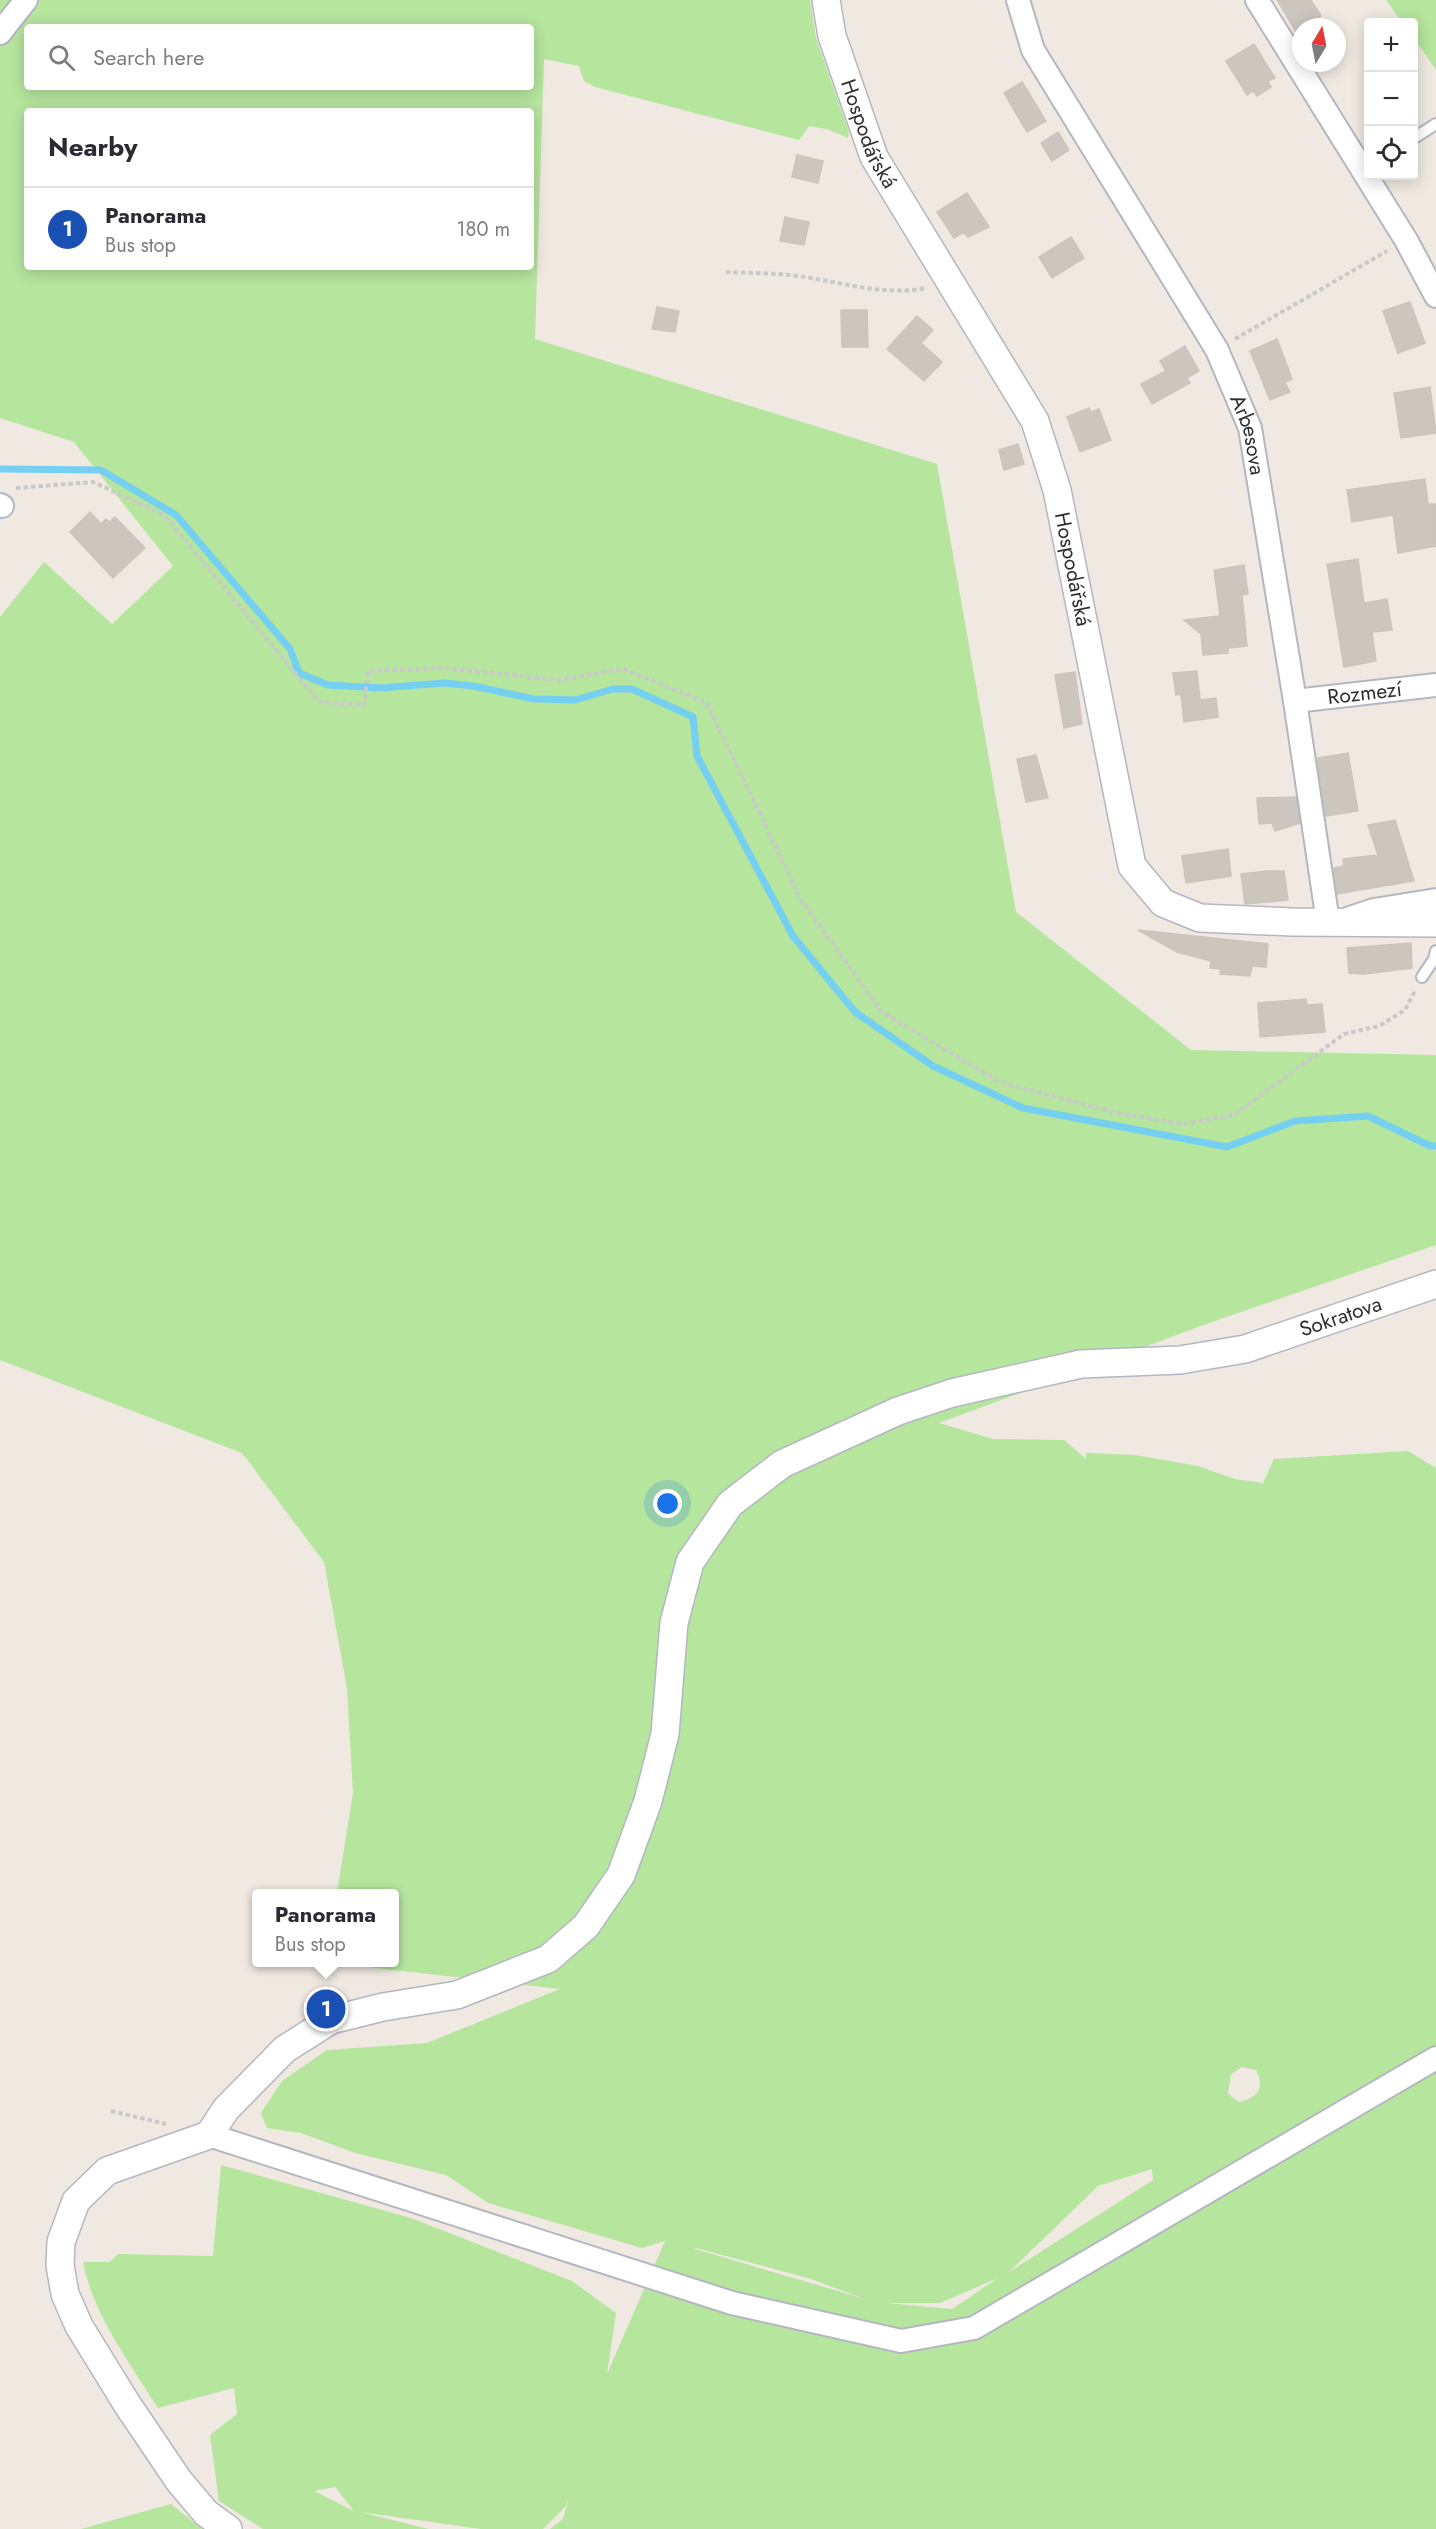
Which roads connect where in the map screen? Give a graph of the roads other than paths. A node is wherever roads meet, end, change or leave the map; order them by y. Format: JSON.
{"nodes":[{"id":1,"x":26,"y":0,"type":"edge"},
{"id":2,"x":826,"y":0,"type":"edge"},
{"id":3,"x":1017,"y":0,"type":"edge"},
{"id":4,"x":1257,"y":0,"type":"edge"},
{"id":5,"x":0,"y":33,"type":"edge"},
{"id":6,"x":1436,"y":124,"type":"edge"},
{"id":7,"x":1418,"y":135,"type":"edge"},
{"id":8,"x":1364,"y":166,"type":"edge"},
{"id":9,"x":1372,"y":180,"type":"edge"},
{"id":10,"x":1436,"y":296,"type":"edge"},
{"id":11,"x":1436,"y":685,"type":"edge"},
{"id":12,"x":1295,"y":701,"type":"junction"},
{"id":13,"x":1436,"y":900,"type":"edge"},
{"id":14,"x":1333,"y":923,"type":"junction"},
{"id":15,"x":1436,"y":923,"type":"edge"},
{"id":16,"x":1436,"y":951,"type":"edge"},
{"id":17,"x":1422,"y":977,"type":"road end"},
{"id":18,"x":1436,"y":1284,"type":"edge"},
{"id":19,"x":1436,"y":2058,"type":"edge"},
{"id":20,"x":208,"y":2134,"type":"junction"},
{"id":21,"x":228,"y":2529,"type":"edge"}],
"edges":[{"from":1,"to":5,"type":"street"},
{"from":2,"to":14,"type":"street","name":"Hospodářská"},
{"from":3,"to":12,"type":"street","name":"Arbesova"},
{"from":4,"to":8,"type":"street"},
{"from":6,"to":7,"type":"lane"},
{"from":9,"to":10,"type":"street"},
{"from":11,"to":12,"type":"street","name":"Rozmezí"},
{"from":12,"to":14,"type":"street","name":"Arbesova"},
{"from":13,"to":14,"type":"street"},
{"from":14,"to":15,"type":"street","name":"Hospodářská"},
{"from":16,"to":17,"type":"lane"},
{"from":18,"to":20,"type":"street","name":"Sokratova"},
{"from":19,"to":20,"type":"street"},
{"from":20,"to":21,"type":"street"}]}
